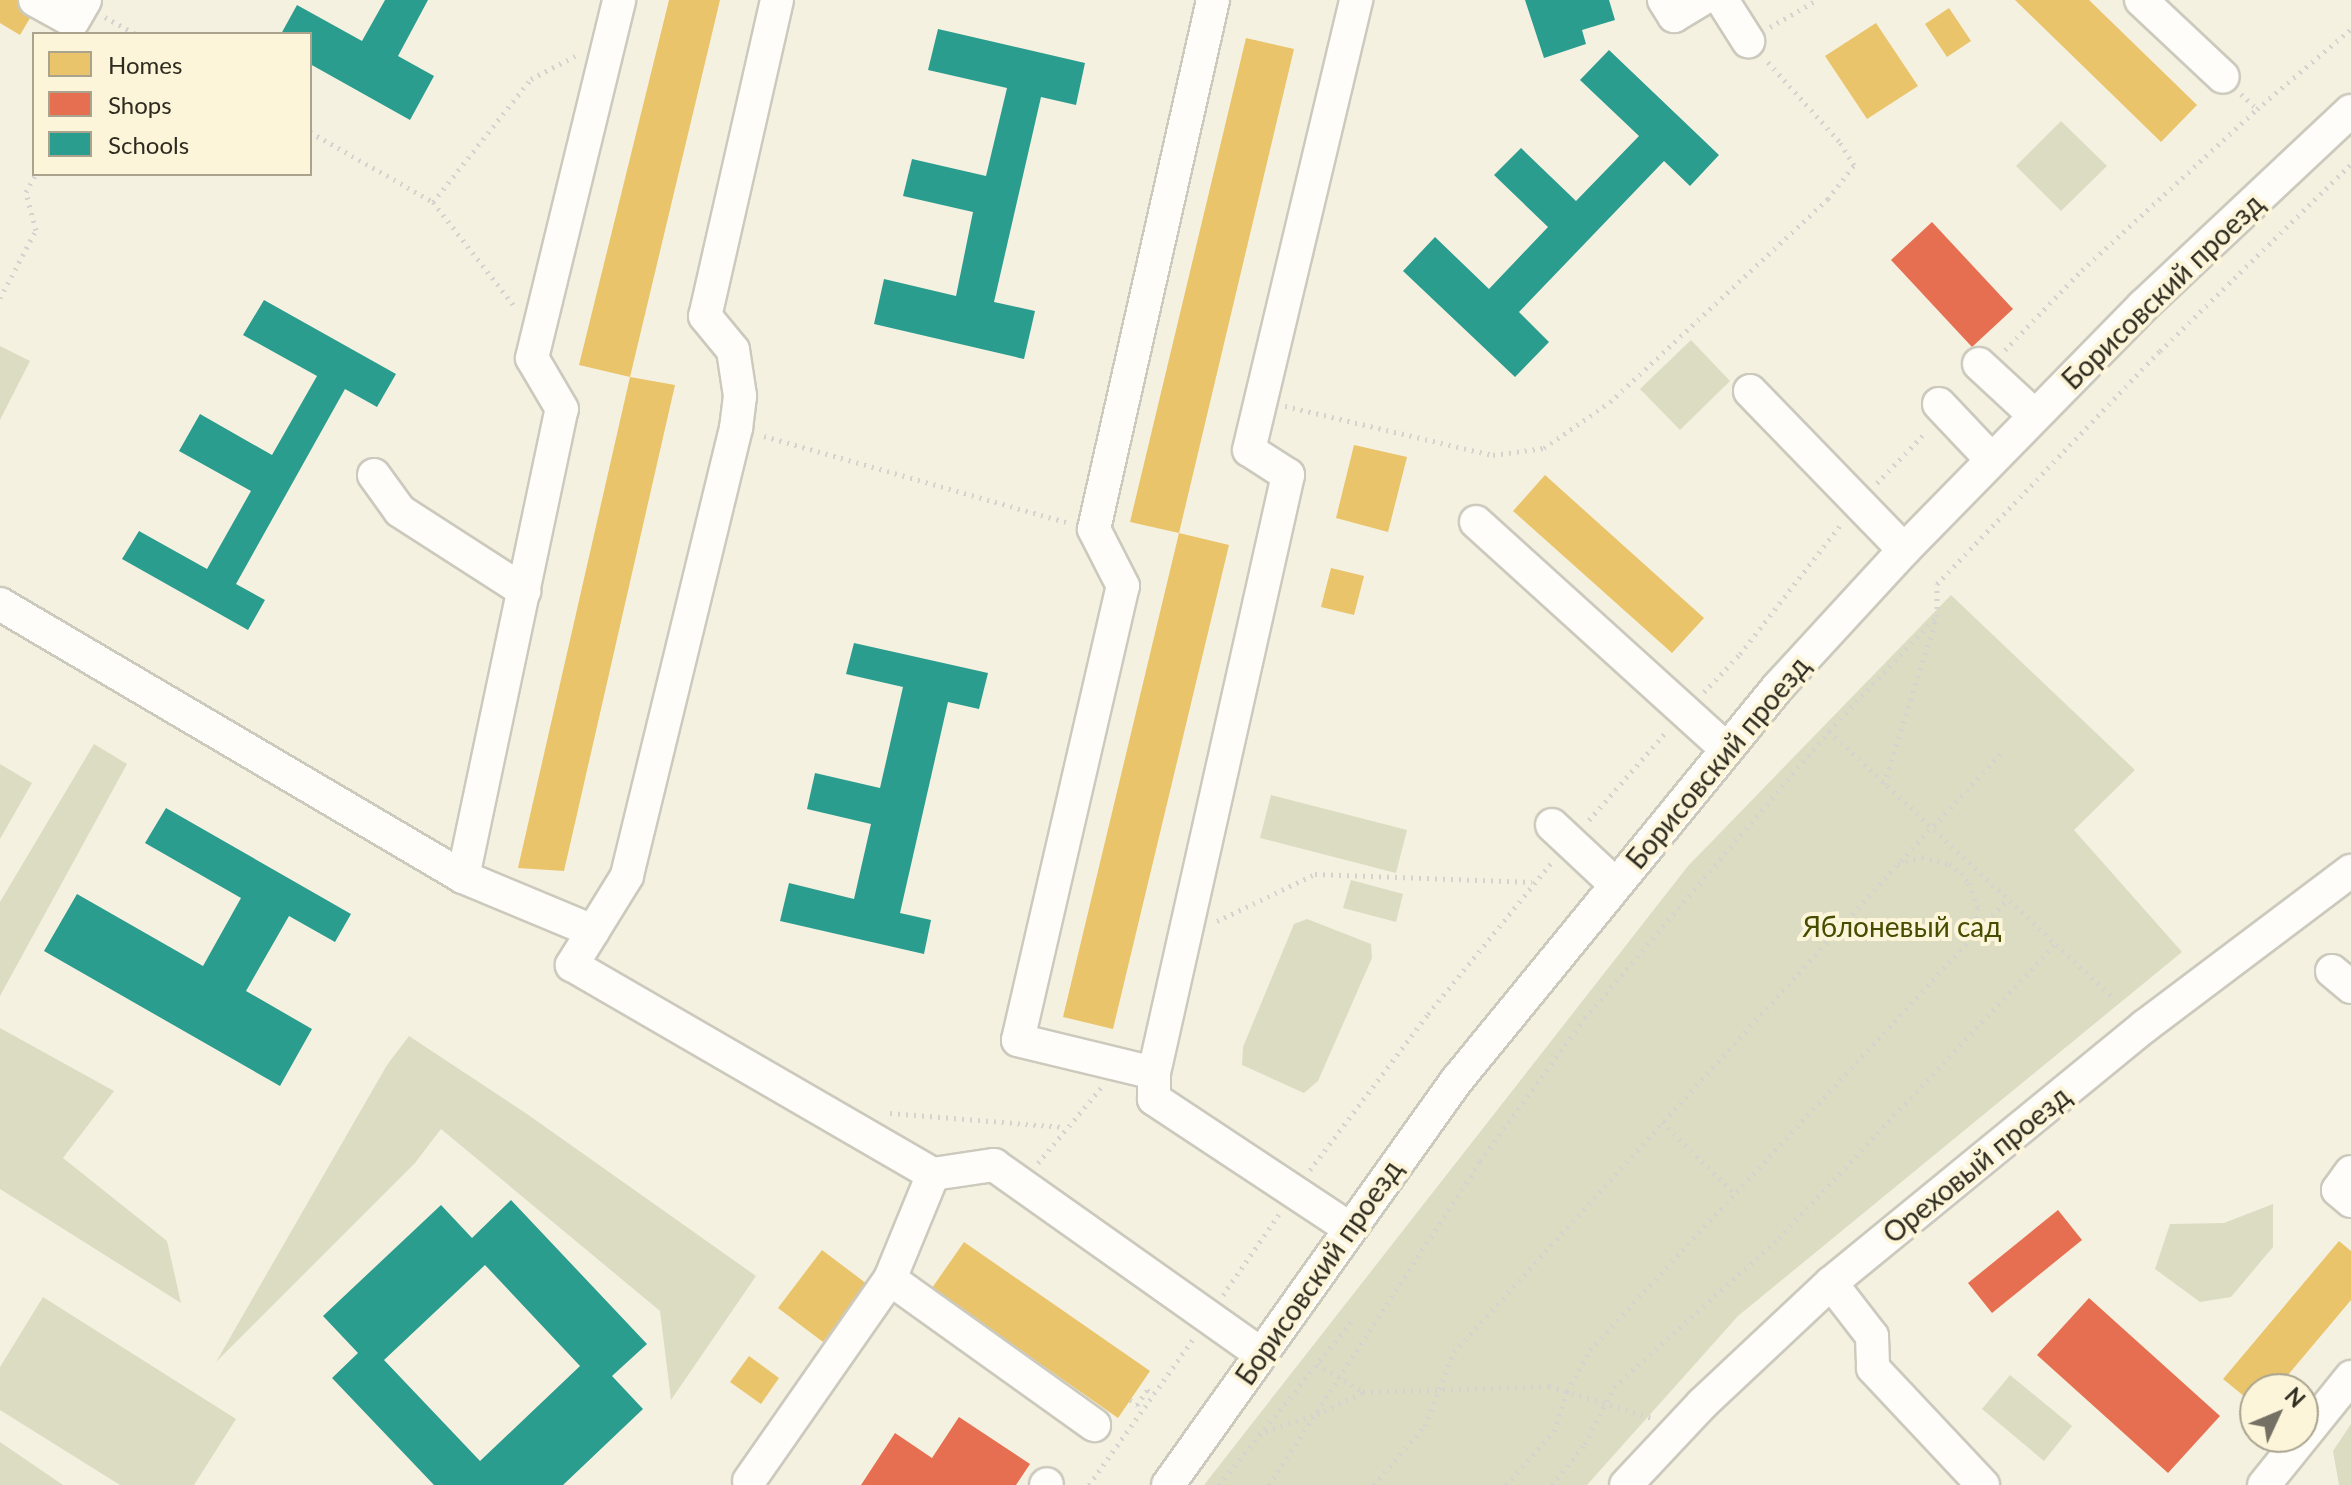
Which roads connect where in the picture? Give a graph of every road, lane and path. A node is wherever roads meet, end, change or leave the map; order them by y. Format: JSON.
{"nodes":[{"id":1,"x":35,"y":0,"type":"edge"},
{"id":2,"x":85,"y":0,"type":"edge"},
{"id":3,"x":619,"y":0,"type":"edge"},
{"id":4,"x":777,"y":0,"type":"edge"},
{"id":5,"x":1213,"y":0,"type":"edge"},
{"id":6,"x":1356,"y":0,"type":"edge"},
{"id":7,"x":1664,"y":0,"type":"edge"},
{"id":8,"x":1701,"y":0,"type":"edge"},
{"id":9,"x":1722,"y":0,"type":"edge"},
{"id":10,"x":1817,"y":0,"type":"edge"},
{"id":11,"x":2141,"y":0,"type":"edge"},
{"id":12,"x":610,"y":38,"type":"junction"},
{"id":13,"x":1748,"y":41,"type":"junction"},
{"id":14,"x":2223,"y":77,"type":"dead end"},
{"id":15,"x":2351,"y":111,"type":"edge"},
{"id":16,"x":312,"y":133,"type":"edge"},
{"id":17,"x":2351,"y":164,"type":"edge"},
{"id":18,"x":35,"y":176,"type":"edge"},
{"id":19,"x":433,"y":202,"type":"junction"},
{"id":20,"x":0,"y":298,"type":"edge"},
{"id":21,"x":537,"y":336,"type":"junction"},
{"id":22,"x":1979,"y":364,"type":"dead end"},
{"id":23,"x":1750,"y":391,"type":"dead end"},
{"id":24,"x":1261,"y":400,"type":"junction"},
{"id":25,"x":1939,"y":404,"type":"dead end"},
{"id":26,"x":2034,"y":415,"type":"junction"},
{"id":27,"x":736,"y":428,"type":"junction"},
{"id":28,"x":1991,"y":459,"type":"junction"},
{"id":29,"x":374,"y":475,"type":"dead end"},
{"id":30,"x":1476,"y":522,"type":"dead end"},
{"id":31,"x":1094,"y":529,"type":"junction"},
{"id":32,"x":1904,"y":550,"type":"junction"},
{"id":33,"x":524,"y":591,"type":"junction"},
{"id":34,"x":0,"y":604,"type":"edge"},
{"id":35,"x":1937,"y":616,"type":"junction"},
{"id":36,"x":1829,"y":731,"type":"junction"},
{"id":37,"x":1725,"y":748,"type":"junction"},
{"id":38,"x":2001,"y":753,"type":"dead end"},
{"id":39,"x":1884,"y":784,"type":"junction"},
{"id":40,"x":1552,"y":825,"type":"dead end"},
{"id":41,"x":1931,"y":829,"type":"junction"},
{"id":42,"x":1898,"y":864,"type":"junction"},
{"id":43,"x":2351,"y":871,"type":"edge"},
{"id":44,"x":463,"y":877,"type":"junction"},
{"id":45,"x":1533,"y":882,"type":"dead end"},
{"id":46,"x":1615,"y":884,"type":"junction"},
{"id":47,"x":2007,"y":900,"type":"junction"},
{"id":48,"x":593,"y":931,"type":"junction"},
{"id":49,"x":1974,"y":935,"type":"junction"},
{"id":50,"x":1184,"y":937,"type":"junction"},
{"id":51,"x":2055,"y":944,"type":"junction"},
{"id":52,"x":2112,"y":997,"type":"dead end"},
{"id":53,"x":1120,"y":1066,"type":"junction"},
{"id":54,"x":1154,"y":1073,"type":"junction"},
{"id":55,"x":885,"y":1113,"type":"dead end"},
{"id":56,"x":1662,"y":1122,"type":"junction"},
{"id":57,"x":1064,"y":1127,"type":"junction"},
{"id":58,"x":2351,"y":1172,"type":"edge"},
{"id":59,"x":933,"y":1174,"type":"junction"},
{"id":60,"x":1022,"y":1185,"type":"junction"},
{"id":61,"x":1734,"y":1193,"type":"junction"},
{"id":62,"x":2351,"y":1201,"type":"edge"},
{"id":63,"x":1349,"y":1228,"type":"junction"},
{"id":64,"x":890,"y":1279,"type":"junction"},
{"id":65,"x":1831,"y":1283,"type":"junction"},
{"id":66,"x":1355,"y":1317,"type":"dead end"},
{"id":67,"x":1260,"y":1353,"type":"junction"},
{"id":68,"x":1317,"y":1364,"type":"junction"},
{"id":69,"x":2351,"y":1377,"type":"edge"},
{"id":70,"x":1340,"y":1378,"type":"junction"},
{"id":71,"x":1442,"y":1389,"type":"junction"},
{"id":72,"x":1567,"y":1391,"type":"junction"},
{"id":73,"x":1363,"y":1392,"type":"junction"},
{"id":74,"x":1153,"y":1395,"type":"dead end"},
{"id":75,"x":1130,"y":1400,"type":"dead end"},
{"id":76,"x":1606,"y":1403,"type":"junction"},
{"id":77,"x":1317,"y":1414,"type":"junction"},
{"id":78,"x":1655,"y":1419,"type":"dead end"},
{"id":79,"x":1094,"y":1425,"type":"dead end"},
{"id":80,"x":1258,"y":1434,"type":"junction"},
{"id":81,"x":749,"y":1481,"type":"dead end"},
{"id":82,"x":1975,"y":1482,"type":"edge"},
{"id":83,"x":1379,"y":1484,"type":"edge"},
{"id":84,"x":1168,"y":1485,"type":"edge"},
{"id":85,"x":1219,"y":1485,"type":"edge"},
{"id":86,"x":1269,"y":1485,"type":"edge"},
{"id":87,"x":1506,"y":1485,"type":"edge"},
{"id":88,"x":1552,"y":1485,"type":"edge"},
{"id":89,"x":1626,"y":1485,"type":"edge"},
{"id":90,"x":2264,"y":1485,"type":"edge"}],
"edges":[{"from":1,"to":2,"type":"street"},
{"from":3,"to":12,"type":"street"},
{"from":4,"to":27,"type":"street"},
{"from":5,"to":31,"type":"street"},
{"from":6,"to":24,"type":"street"},
{"from":7,"to":8,"type":"street"},
{"from":9,"to":13,"type":"street"},
{"from":10,"to":13,"type":"path"},
{"from":11,"to":14,"type":"street"},
{"from":12,"to":19,"type":"path"},
{"from":12,"to":21,"type":"street"},
{"from":13,"to":24,"type":"path"},
{"from":15,"to":26,"type":"street","name":"Борисовский проезд"},
{"from":16,"to":19,"type":"path"},
{"from":17,"to":35,"type":"path"},
{"from":18,"to":20,"type":"path"},
{"from":19,"to":21,"type":"path"},
{"from":21,"to":33,"type":"street"},
{"from":22,"to":26,"type":"street"},
{"from":23,"to":32,"type":"street"},
{"from":24,"to":50,"type":"street"},
{"from":25,"to":28,"type":"street"},
{"from":26,"to":28,"type":"street","name":"Борисовский проезд"},
{"from":27,"to":31,"type":"path"},
{"from":27,"to":48,"type":"street"},
{"from":28,"to":32,"type":"street","name":"Борисовский проезд"},
{"from":29,"to":33,"type":"street"},
{"from":30,"to":37,"type":"street"},
{"from":31,"to":53,"type":"street"},
{"from":32,"to":37,"type":"street","name":"Борисовский проезд"},
{"from":33,"to":44,"type":"street"},
{"from":34,"to":44,"type":"street"},
{"from":35,"to":36,"type":"path"},
{"from":35,"to":39,"type":"path"},
{"from":36,"to":39,"type":"path"},
{"from":36,"to":70,"type":"path"},
{"from":37,"to":46,"type":"street","name":"Борисовский проезд"},
{"from":38,"to":41,"type":"path"},
{"from":39,"to":41,"type":"path"},
{"from":40,"to":46,"type":"street"},
{"from":41,"to":42,"type":"path"},
{"from":41,"to":47,"type":"path"},
{"from":42,"to":49,"type":"path"},
{"from":42,"to":56,"type":"path"},
{"from":43,"to":65,"type":"street","name":"Ореховый проезд"},
{"from":44,"to":48,"type":"street"},
{"from":45,"to":50,"type":"path"},
{"from":46,"to":63,"type":"street","name":"Борисовский проезд"},
{"from":47,"to":49,"type":"path"},
{"from":47,"to":51,"type":"path"},
{"from":48,"to":59,"type":"street"},
{"from":49,"to":61,"type":"path"},
{"from":50,"to":54,"type":"street"},
{"from":51,"to":52,"type":"path"},
{"from":51,"to":76,"type":"path"},
{"from":53,"to":54,"type":"street"},
{"from":53,"to":57,"type":"path"},
{"from":54,"to":63,"type":"street"},
{"from":55,"to":57,"type":"path"},
{"from":56,"to":61,"type":"path"},
{"from":56,"to":71,"type":"path"},
{"from":57,"to":60,"type":"path"},
{"from":58,"to":62,"type":"street"},
{"from":59,"to":60,"type":"street"},
{"from":59,"to":64,"type":"street"},
{"from":60,"to":67,"type":"street"},
{"from":61,"to":72,"type":"path"},
{"from":63,"to":67,"type":"street","name":"Борисовский проезд"},
{"from":64,"to":79,"type":"street"},
{"from":64,"to":81,"type":"street"},
{"from":65,"to":82,"type":"street"},
{"from":65,"to":89,"type":"street","name":"Ореховый проезд"},
{"from":66,"to":68,"type":"path"},
{"from":67,"to":84,"type":"street","name":"Борисовский проезд"},
{"from":68,"to":70,"type":"path"},
{"from":68,"to":80,"type":"path"},
{"from":69,"to":90,"type":"street"},
{"from":70,"to":73,"type":"path"},
{"from":70,"to":77,"type":"path"},
{"from":71,"to":72,"type":"path"},
{"from":71,"to":73,"type":"path"},
{"from":71,"to":83,"type":"path"},
{"from":72,"to":76,"type":"path"},
{"from":72,"to":87,"type":"path"},
{"from":73,"to":77,"type":"path"},
{"from":74,"to":75,"type":"path"},
{"from":76,"to":78,"type":"path"},
{"from":76,"to":88,"type":"path"},
{"from":77,"to":80,"type":"path"},
{"from":77,"to":86,"type":"path"},
{"from":80,"to":85,"type":"path"}]}
